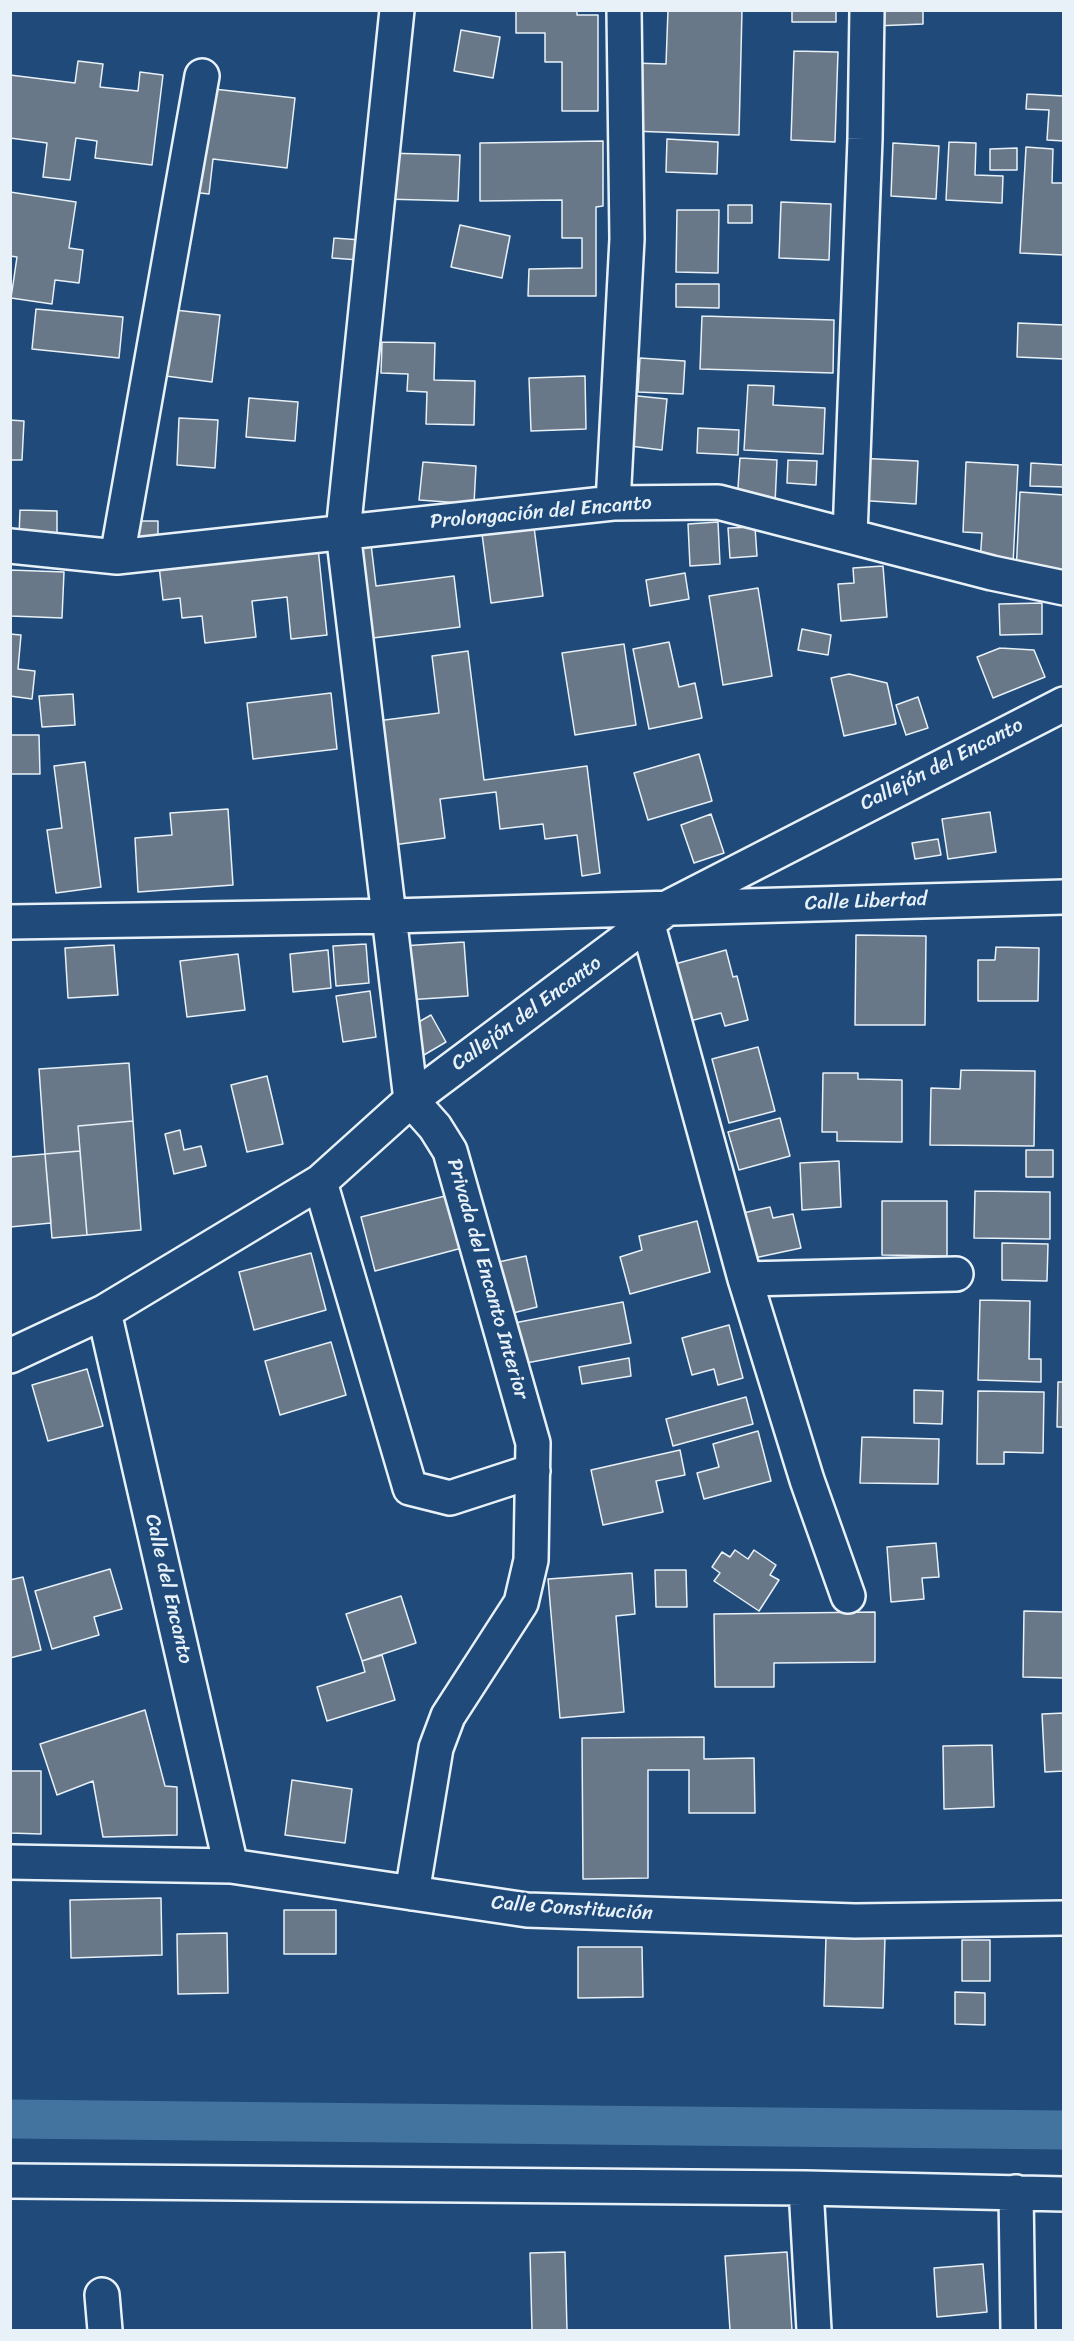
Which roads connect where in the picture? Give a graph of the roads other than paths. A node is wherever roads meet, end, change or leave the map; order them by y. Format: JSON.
{"nodes":[{"id":1,"x":397,"y":10,"type":"edge"},
{"id":2,"x":624,"y":10,"type":"edge"},
{"id":3,"x":867,"y":10,"type":"edge"},
{"id":4,"x":202,"y":76,"type":"dead end"},
{"id":5,"x":613,"y":503,"type":"junction"},
{"id":6,"x":343,"y":532,"type":"junction"},
{"id":7,"x":850,"y":535,"type":"junction"},
{"id":8,"x":10,"y":546,"type":"edge"},
{"id":9,"x":117,"y":557,"type":"junction"},
{"id":10,"x":1064,"y":588,"type":"edge"},
{"id":11,"x":1064,"y":704,"type":"edge"},
{"id":12,"x":1064,"y":897,"type":"edge"},
{"id":13,"x":391,"y":916,"type":"junction"},
{"id":14,"x":658,"y":916,"type":"junction"},
{"id":15,"x":10,"y":922,"type":"edge"},
{"id":16,"x":411,"y":1100,"type":"junction"},
{"id":17,"x":320,"y":1182,"type":"junction"},
{"id":18,"x":956,"y":1274,"type":"dead end"},
{"id":19,"x":745,"y":1279,"type":"junction"},
{"id":20,"x":104,"y":1312,"type":"junction"},
{"id":21,"x":10,"y":1356,"type":"edge"},
{"id":22,"x":533,"y":1471,"type":"junction"},
{"id":23,"x":848,"y":1596,"type":"dead end"},
{"id":24,"x":10,"y":1862,"type":"edge"},
{"id":25,"x":231,"y":1866,"type":"junction"},
{"id":26,"x":412,"y":1893,"type":"junction"},
{"id":27,"x":1064,"y":1918,"type":"edge"},
{"id":28,"x":10,"y":2181,"type":"edge"},
{"id":29,"x":806,"y":2188,"type":"junction"},
{"id":30,"x":1016,"y":2192,"type":"junction"},
{"id":31,"x":1064,"y":2194,"type":"edge"},
{"id":32,"x":102,"y":2295,"type":"dead end"},
{"id":33,"x":105,"y":2331,"type":"edge"},
{"id":34,"x":813,"y":2331,"type":"edge"},
{"id":35,"x":1018,"y":2331,"type":"edge"}],
"edges":[{"from":1,"to":6,"type":"street"},
{"from":2,"to":5,"type":"street"},
{"from":3,"to":7,"type":"street"},
{"from":4,"to":9,"type":"street"},
{"from":5,"to":6,"type":"street","name":"Prolongación del Encanto"},
{"from":5,"to":7,"type":"street","name":"Prolongación del Encanto"},
{"from":6,"to":9,"type":"street","name":"Prolongación del Encanto"},
{"from":6,"to":13,"type":"street"},
{"from":7,"to":10,"type":"street","name":"Prolongación del Encanto"},
{"from":8,"to":9,"type":"street","name":"Prolongación del Encanto"},
{"from":11,"to":14,"type":"street","name":"Callejón del Encanto"},
{"from":12,"to":14,"type":"street","name":"Calle Libertad"},
{"from":13,"to":14,"type":"street","name":"Calle Libertad"},
{"from":13,"to":15,"type":"street","name":"Calle Libertad"},
{"from":13,"to":16,"type":"street"},
{"from":14,"to":16,"type":"street","name":"Callejón del Encanto"},
{"from":14,"to":19,"type":"street"},
{"from":16,"to":17,"type":"street","name":"Callejón del Encanto"},
{"from":16,"to":22,"type":"street","name":"Privada del Encanto Interior"},
{"from":17,"to":20,"type":"street","name":"Callejón del Encanto"},
{"from":17,"to":22,"type":"street"},
{"from":18,"to":19,"type":"street"},
{"from":19,"to":23,"type":"street"},
{"from":20,"to":21,"type":"street","name":"Callejón del Encanto"},
{"from":20,"to":25,"type":"street","name":"Calle del Encanto"},
{"from":22,"to":26,"type":"street","name":"Privada del Encanto Interior"},
{"from":24,"to":25,"type":"street","name":"Calle Constitución"},
{"from":25,"to":26,"type":"street","name":"Calle Constitución"},
{"from":26,"to":27,"type":"street","name":"Calle Constitución"},
{"from":28,"to":29,"type":"street"},
{"from":29,"to":30,"type":"street"},
{"from":29,"to":34,"type":"street"},
{"from":30,"to":31,"type":"street"},
{"from":30,"to":35,"type":"street"},
{"from":32,"to":33,"type":"street"}]}
